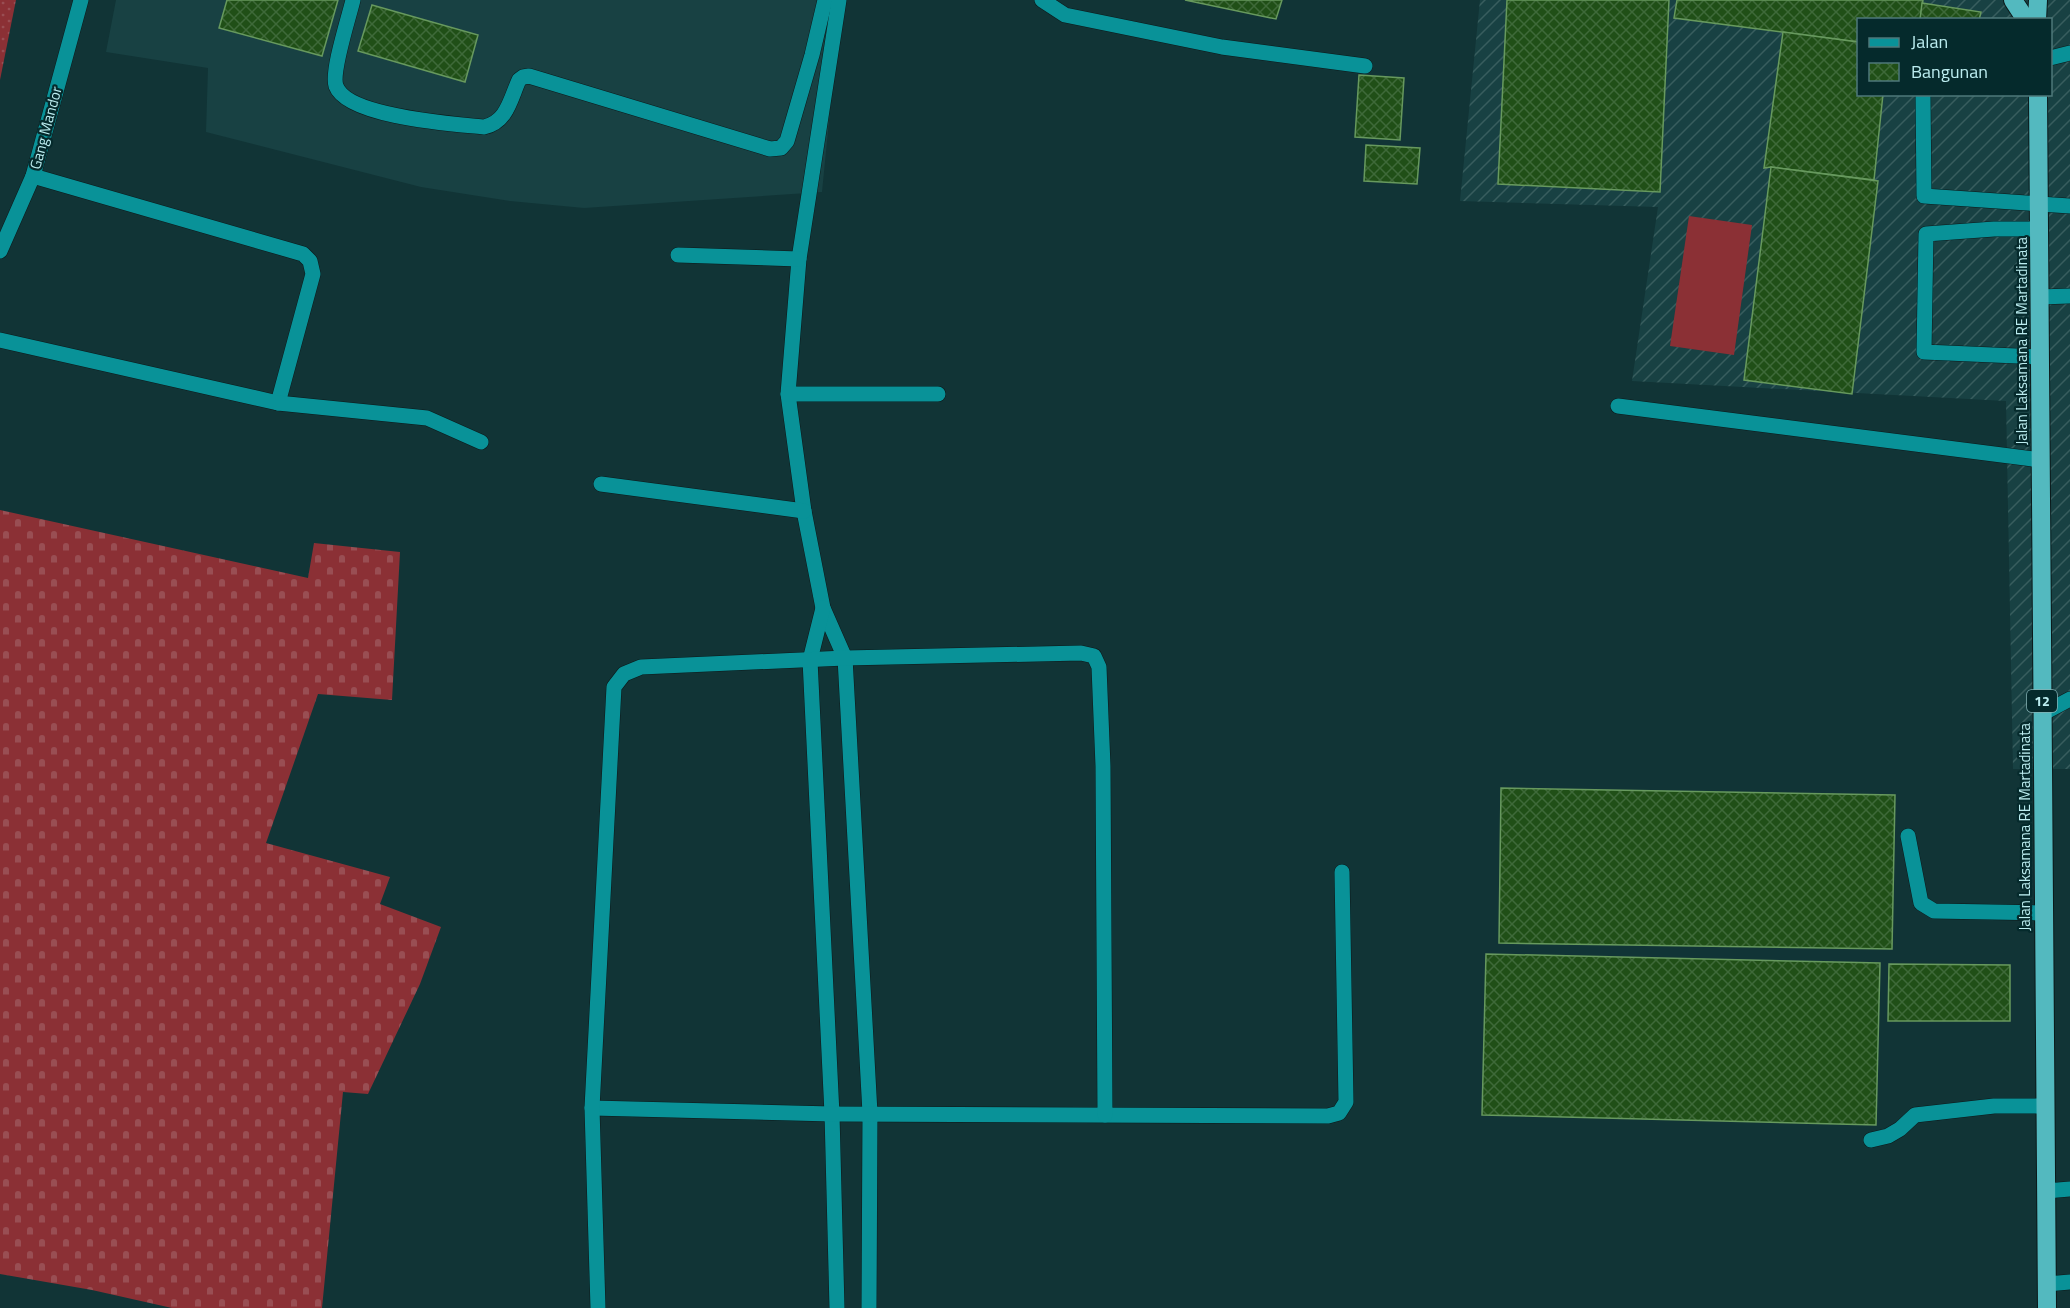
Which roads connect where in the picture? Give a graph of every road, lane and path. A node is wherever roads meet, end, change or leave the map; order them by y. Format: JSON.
{"nodes":[{"id":1,"x":81,"y":0,"type":"edge"},
{"id":2,"x":353,"y":0,"type":"edge"},
{"id":3,"x":825,"y":0,"type":"edge"},
{"id":4,"x":839,"y":0,"type":"edge"},
{"id":5,"x":1042,"y":0,"type":"edge"},
{"id":6,"x":2013,"y":0,"type":"edge"},
{"id":7,"x":2038,"y":0,"type":"edge"},
{"id":8,"x":2025,"y":18,"type":"edge"},
{"id":9,"x":2037,"y":18,"type":"edge"},
{"id":10,"x":2070,"y":53,"type":"edge"},
{"id":11,"x":2052,"y":58,"type":"edge"},
{"id":12,"x":1365,"y":66,"type":"dead end"},
{"id":13,"x":1923,"y":96,"type":"edge"},
{"id":14,"x":2038,"y":96,"type":"edge"},
{"id":15,"x":33,"y":176,"type":"junction"},
{"id":16,"x":2039,"y":204,"type":"junction"},
{"id":17,"x":2070,"y":206,"type":"edge"},
{"id":18,"x":2039,"y":229,"type":"junction"},
{"id":19,"x":0,"y":251,"type":"edge"},
{"id":20,"x":678,"y":255,"type":"dead end"},
{"id":21,"x":799,"y":259,"type":"junction"},
{"id":22,"x":2070,"y":296,"type":"edge"},
{"id":23,"x":2039,"y":297,"type":"junction"},
{"id":24,"x":0,"y":340,"type":"edge"},
{"id":25,"x":2040,"y":357,"type":"junction"},
{"id":26,"x":788,"y":394,"type":"junction"},
{"id":27,"x":938,"y":394,"type":"dead end"},
{"id":28,"x":279,"y":403,"type":"junction"},
{"id":29,"x":1618,"y":406,"type":"dead end"},
{"id":30,"x":481,"y":442,"type":"dead end"},
{"id":31,"x":2041,"y":460,"type":"junction"},
{"id":32,"x":601,"y":484,"type":"dead end"},
{"id":33,"x":804,"y":511,"type":"junction"},
{"id":34,"x":823,"y":608,"type":"junction"},
{"id":35,"x":845,"y":658,"type":"junction"},
{"id":36,"x":810,"y":660,"type":"junction"},
{"id":37,"x":2070,"y":699,"type":"edge"},
{"id":38,"x":2043,"y":714,"type":"junction"},
{"id":39,"x":1908,"y":836,"type":"dead end"},
{"id":40,"x":1342,"y":872,"type":"dead end"},
{"id":41,"x":2044,"y":913,"type":"junction"},
{"id":42,"x":2045,"y":1106,"type":"junction"},
{"id":43,"x":592,"y":1108,"type":"junction"},
{"id":44,"x":870,"y":1113,"type":"junction"},
{"id":45,"x":832,"y":1114,"type":"junction"},
{"id":46,"x":1105,"y":1114,"type":"junction"},
{"id":47,"x":1870,"y":1140,"type":"dead end"},
{"id":48,"x":2070,"y":1189,"type":"edge"},
{"id":49,"x":2046,"y":1191,"type":"junction"},
{"id":50,"x":2070,"y":1282,"type":"edge"},
{"id":51,"x":2047,"y":1284,"type":"junction"},
{"id":52,"x":598,"y":1308,"type":"edge"},
{"id":53,"x":837,"y":1308,"type":"edge"},
{"id":54,"x":869,"y":1308,"type":"edge"},
{"id":55,"x":2047,"y":1308,"type":"edge"}],
"edges":[{"from":1,"to":15,"type":"street","name":"Gang Mandor"},
{"from":2,"to":3,"type":"street"},
{"from":4,"to":21,"type":"street"},
{"from":5,"to":12,"type":"street"},
{"from":6,"to":8,"type":"highway"},
{"from":7,"to":9,"type":"highway"},
{"from":10,"to":11,"type":"street"},
{"from":13,"to":16,"type":"street"},
{"from":14,"to":16,"type":"highway","name":"Jalan Laksamana RE Martadinata","number":"12"},
{"from":15,"to":19,"type":"street","name":"Gang Mandor"},
{"from":15,"to":28,"type":"street"},
{"from":16,"to":17,"type":"street"},
{"from":16,"to":18,"type":"highway","name":"Jalan Laksamana RE Martadinata","number":"12"},
{"from":18,"to":23,"type":"highway","name":"Jalan Laksamana RE Martadinata","number":"12"},
{"from":18,"to":25,"type":"street"},
{"from":20,"to":21,"type":"street"},
{"from":21,"to":26,"type":"street"},
{"from":22,"to":23,"type":"street"},
{"from":23,"to":25,"type":"highway","name":"Jalan Laksamana RE Martadinata","number":"12"},
{"from":24,"to":28,"type":"street"},
{"from":25,"to":31,"type":"highway","name":"Jalan Laksamana RE Martadinata","number":"12"},
{"from":26,"to":27,"type":"street"},
{"from":26,"to":33,"type":"street"},
{"from":28,"to":30,"type":"street"},
{"from":29,"to":31,"type":"street"},
{"from":31,"to":38,"type":"highway","name":"Jalan Laksamana RE Martadinata","number":"12"},
{"from":32,"to":33,"type":"street"},
{"from":33,"to":34,"type":"street"},
{"from":34,"to":35,"type":"street"},
{"from":34,"to":36,"type":"street"},
{"from":35,"to":36,"type":"street"},
{"from":35,"to":44,"type":"street"},
{"from":35,"to":46,"type":"street"},
{"from":36,"to":43,"type":"street"},
{"from":36,"to":45,"type":"street"},
{"from":37,"to":38,"type":"street"},
{"from":38,"to":41,"type":"highway","name":"Jalan Laksamana RE Martadinata","number":"12"},
{"from":39,"to":41,"type":"street"},
{"from":40,"to":46,"type":"street"},
{"from":41,"to":42,"type":"highway","name":"Jalan Laksamana RE Martadinata","number":"12"},
{"from":42,"to":47,"type":"street"},
{"from":42,"to":49,"type":"highway","name":"Jalan Laksamana RE Martadinata","number":"12"},
{"from":43,"to":45,"type":"street"},
{"from":43,"to":52,"type":"street"},
{"from":44,"to":45,"type":"street"},
{"from":44,"to":46,"type":"street"},
{"from":44,"to":54,"type":"street"},
{"from":45,"to":53,"type":"street"},
{"from":48,"to":49,"type":"street"},
{"from":49,"to":51,"type":"highway","name":"Jalan Laksamana RE Martadinata","number":"12"},
{"from":50,"to":51,"type":"street"},
{"from":51,"to":55,"type":"highway","name":"Jalan Laksamana RE Martadinata","number":"12"}]}
